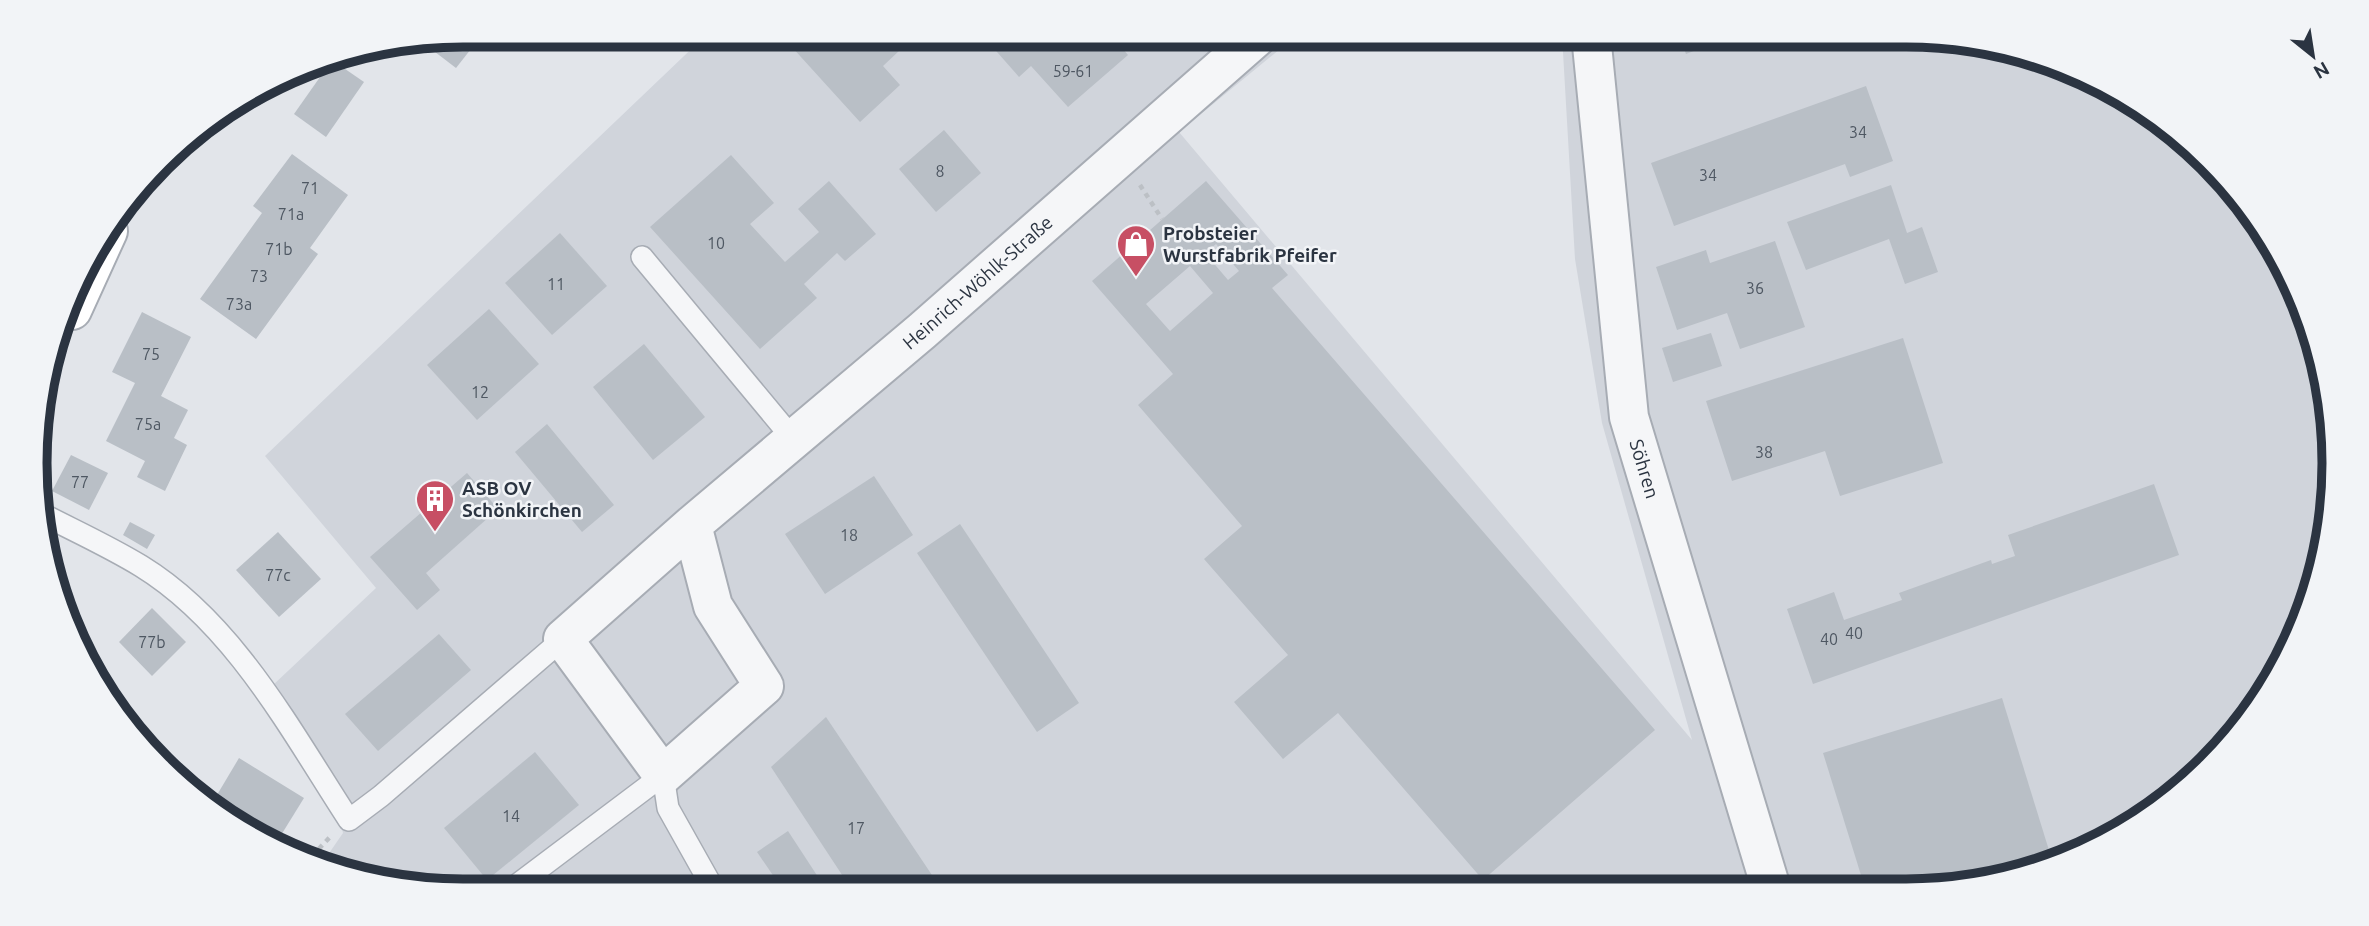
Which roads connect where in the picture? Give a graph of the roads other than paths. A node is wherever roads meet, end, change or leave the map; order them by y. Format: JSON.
{"nodes":[{"id":1,"x":1245,"y":47,"type":"edge"},
{"id":2,"x":1592,"y":47,"type":"edge"},
{"id":3,"x":642,"y":257,"type":"dead end"},
{"id":4,"x":793,"y":440,"type":"junction"},
{"id":5,"x":51,"y":519,"type":"edge"},
{"id":6,"x":692,"y":525,"type":"junction"},
{"id":7,"x":563,"y":639,"type":"junction"},
{"id":8,"x":663,"y":775,"type":"junction"},
{"id":9,"x":525,"y":879,"type":"edge"},
{"id":10,"x":708,"y":879,"type":"edge"},
{"id":11,"x":1768,"y":879,"type":"edge"}],
"edges":[{"from":1,"to":4,"type":"street","name":"Heinrich-Wöhlk-Straße"},
{"from":2,"to":11,"type":"street","name":"Söhren"},
{"from":3,"to":4,"type":"lane"},
{"from":4,"to":6,"type":"street","name":"Heinrich-Wöhlk-Straße"},
{"from":5,"to":7,"type":"lane"},
{"from":6,"to":7,"type":"street","name":"Heinrich-Wöhlk-Straße"},
{"from":6,"to":8,"type":"street"},
{"from":7,"to":8,"type":"street"},
{"from":8,"to":9,"type":"lane"},
{"from":8,"to":10,"type":"lane"}]}
